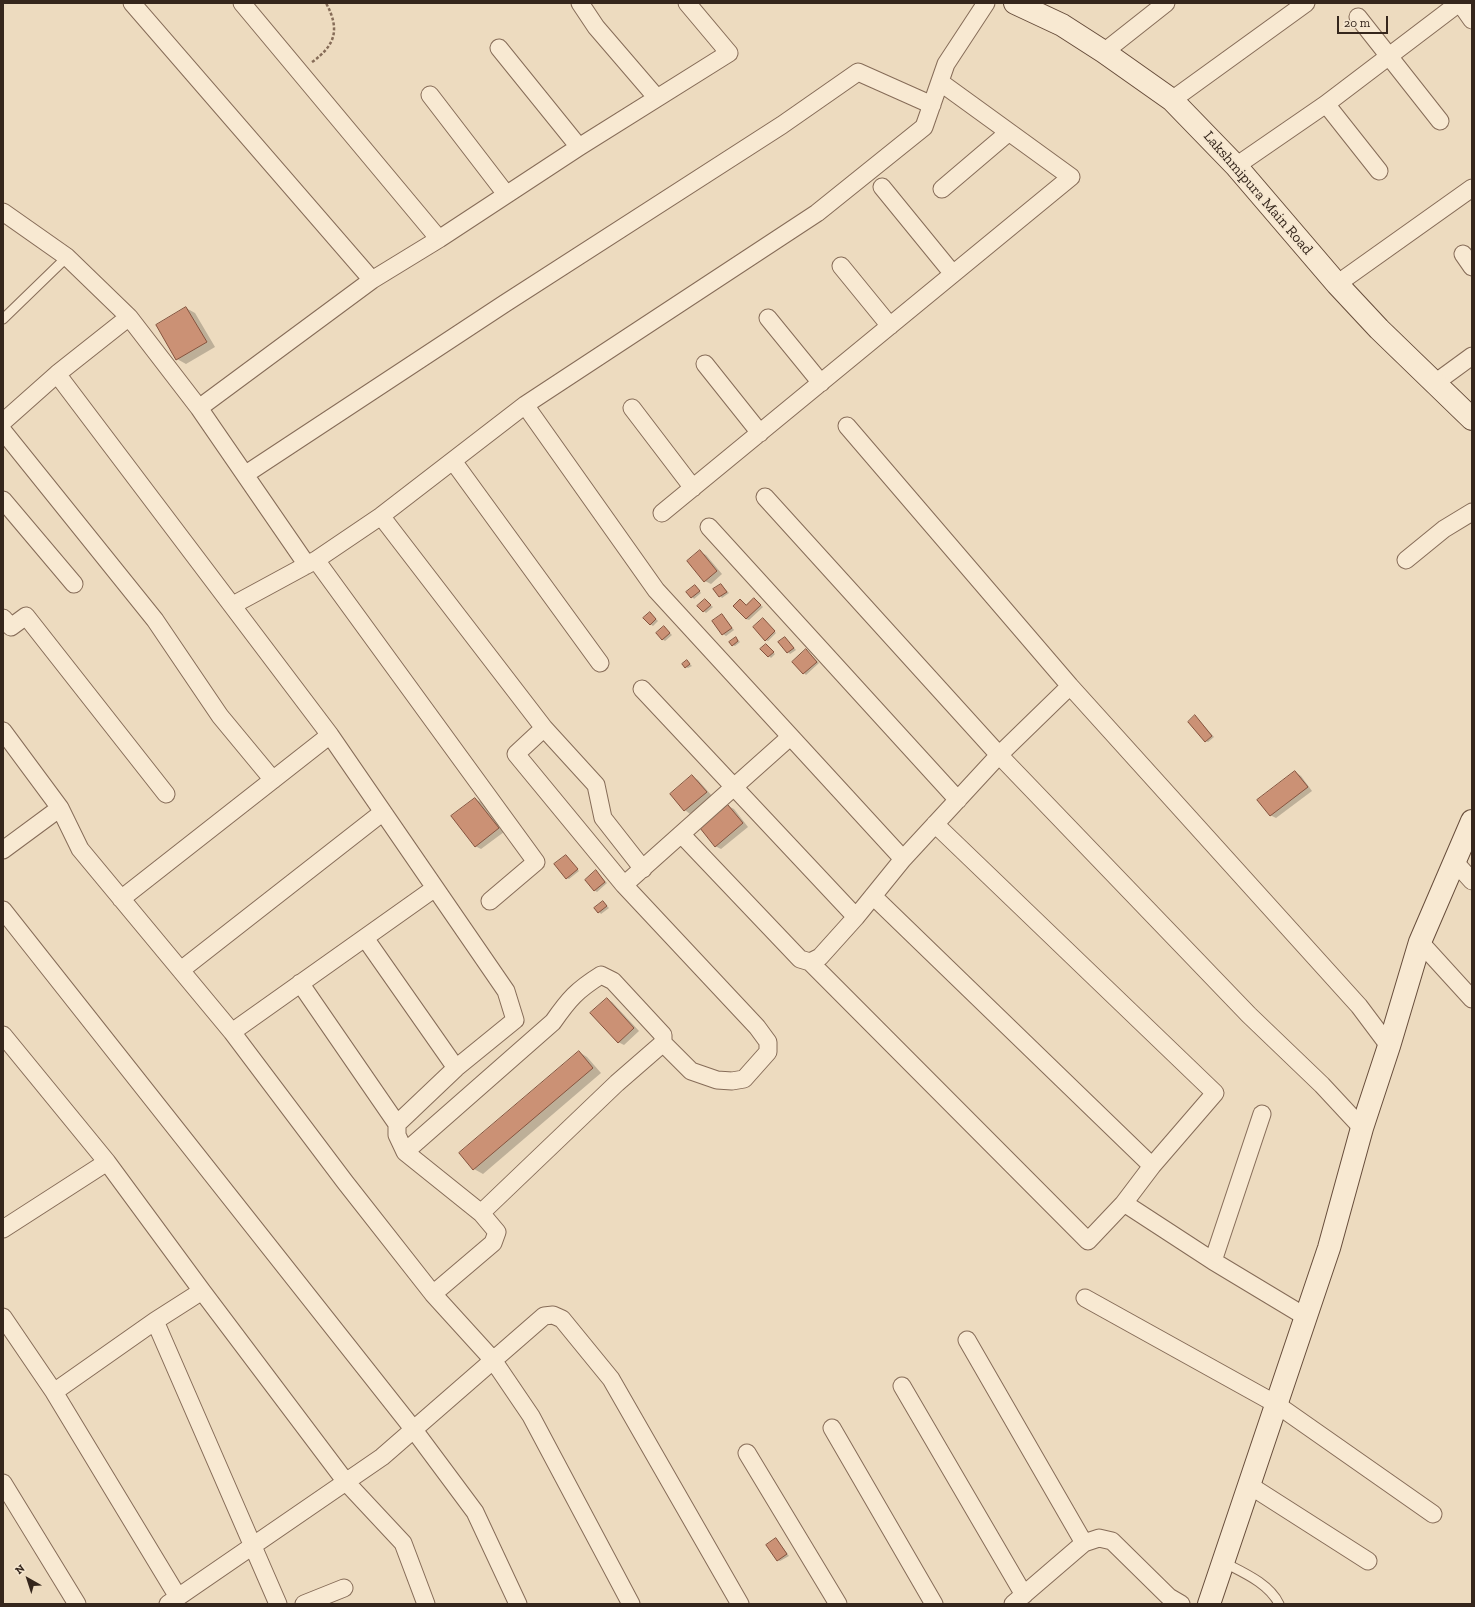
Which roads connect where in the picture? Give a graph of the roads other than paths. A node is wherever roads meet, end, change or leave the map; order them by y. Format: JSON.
{"nodes":[{"id":1,"x":132,"y":3,"type":"edge"},
{"id":2,"x":242,"y":3,"type":"edge"},
{"id":3,"x":580,"y":3,"type":"edge"},
{"id":4,"x":687,"y":3,"type":"edge"},
{"id":5,"x":986,"y":3,"type":"edge"},
{"id":6,"x":1015,"y":3,"type":"edge"},
{"id":7,"x":1166,"y":3,"type":"edge"},
{"id":8,"x":1306,"y":3,"type":"edge"},
{"id":9,"x":1460,"y":3,"type":"edge"},
{"id":10,"x":1358,"y":17,"type":"dead end"},
{"id":11,"x":1472,"y":20,"type":"edge"},
{"id":12,"x":499,"y":48,"type":"dead end"},
{"id":13,"x":1104,"y":52,"type":"junction"},
{"id":14,"x":1390,"y":56,"type":"junction"},
{"id":15,"x":940,"y":82,"type":"junction"},
{"id":16,"x":430,"y":95,"type":"dead end"},
{"id":17,"x":657,"y":98,"type":"junction"},
{"id":18,"x":1172,"y":100,"type":"junction"},
{"id":19,"x":1326,"y":104,"type":"junction"},
{"id":20,"x":932,"y":105,"type":"junction"},
{"id":21,"x":1440,"y":121,"type":"dead end"},
{"id":22,"x":1009,"y":132,"type":"junction"},
{"id":23,"x":579,"y":147,"type":"junction"},
{"id":24,"x":1236,"y":166,"type":"junction"},
{"id":25,"x":1379,"y":171,"type":"dead end"},
{"id":26,"x":882,"y":187,"type":"dead end"},
{"id":27,"x":1472,"y":188,"type":"edge"},
{"id":28,"x":942,"y":189,"type":"dead end"},
{"id":29,"x":506,"y":194,"type":"junction"},
{"id":30,"x":3,"y":212,"type":"edge"},
{"id":31,"x":439,"y":239,"type":"junction"},
{"id":32,"x":67,"y":257,"type":"junction"},
{"id":33,"x":841,"y":266,"type":"dead end"},
{"id":34,"x":953,"y":274,"type":"junction"},
{"id":35,"x":372,"y":280,"type":"junction"},
{"id":36,"x":1337,"y":284,"type":"junction"},
{"id":37,"x":129,"y":317,"type":"junction"},
{"id":38,"x":768,"y":318,"type":"dead end"},
{"id":39,"x":3,"y":319,"type":"edge"},
{"id":40,"x":890,"y":326,"type":"junction"},
{"id":41,"x":1472,"y":356,"type":"edge"},
{"id":42,"x":705,"y":364,"type":"dead end"},
{"id":43,"x":57,"y":374,"type":"junction"},
{"id":44,"x":820,"y":383,"type":"junction"},
{"id":45,"x":1435,"y":383,"type":"junction"},
{"id":46,"x":525,"y":405,"type":"junction"},
{"id":47,"x":199,"y":408,"type":"junction"},
{"id":48,"x":632,"y":408,"type":"dead end"},
{"id":49,"x":1472,"y":419,"type":"edge"},
{"id":50,"x":3,"y":422,"type":"edge"},
{"id":51,"x":846,"y":426,"type":"dead end"},
{"id":52,"x":3,"y":431,"type":"edge"},
{"id":53,"x":760,"y":433,"type":"junction"},
{"id":54,"x":453,"y":461,"type":"junction"},
{"id":55,"x":246,"y":474,"type":"junction"},
{"id":56,"x":693,"y":488,"type":"junction"},
{"id":57,"x":765,"y":497,"type":"dead end"},
{"id":58,"x":3,"y":500,"type":"edge"},
{"id":59,"x":1472,"y":512,"type":"edge"},
{"id":60,"x":662,"y":513,"type":"dead end"},
{"id":61,"x":381,"y":516,"type":"junction"},
{"id":62,"x":709,"y":527,"type":"dead end"},
{"id":63,"x":1406,"y":560,"type":"dead end"},
{"id":64,"x":312,"y":563,"type":"junction"},
{"id":65,"x":74,"y":584,"type":"dead end"},
{"id":66,"x":233,"y":605,"type":"junction"},
{"id":67,"x":3,"y":618,"type":"edge"},
{"id":68,"x":600,"y":663,"type":"dead end"},
{"id":69,"x":1070,"y":686,"type":"junction"},
{"id":70,"x":642,"y":689,"type":"dead end"},
{"id":71,"x":544,"y":728,"type":"junction"},
{"id":72,"x":3,"y":731,"type":"edge"},
{"id":73,"x":330,"y":735,"type":"junction"},
{"id":74,"x":790,"y":737,"type":"junction"},
{"id":75,"x":999,"y":755,"type":"junction"},
{"id":76,"x":273,"y":780,"type":"junction"},
{"id":77,"x":734,"y":788,"type":"junction"},
{"id":78,"x":166,"y":794,"type":"dead end"},
{"id":79,"x":958,"y":800,"type":"junction"},
{"id":80,"x":60,"y":808,"type":"junction"},
{"id":81,"x":383,"y":812,"type":"junction"},
{"id":82,"x":1472,"y":821,"type":"edge"},
{"id":83,"x":935,"y":824,"type":"junction"},
{"id":84,"x":682,"y":835,"type":"junction"},
{"id":85,"x":3,"y":850,"type":"edge"},
{"id":86,"x":903,"y":860,"type":"junction"},
{"id":87,"x":1454,"y":861,"type":"junction"},
{"id":88,"x":643,"y":869,"type":"junction"},
{"id":89,"x":1472,"y":881,"type":"edge"},
{"id":90,"x":624,"y":885,"type":"junction"},
{"id":91,"x":435,"y":888,"type":"junction"},
{"id":92,"x":874,"y":896,"type":"junction"},
{"id":93,"x":122,"y":899,"type":"junction"},
{"id":94,"x":490,"y":901,"type":"dead end"},
{"id":95,"x":3,"y":910,"type":"edge"},
{"id":96,"x":856,"y":916,"type":"junction"},
{"id":97,"x":365,"y":938,"type":"junction"},
{"id":98,"x":1420,"y":942,"type":"junction"},
{"id":99,"x":810,"y":962,"type":"junction"},
{"id":100,"x":181,"y":970,"type":"junction"},
{"id":101,"x":300,"y":983,"type":"junction"},
{"id":102,"x":1472,"y":999,"type":"edge"},
{"id":103,"x":232,"y":1032,"type":"junction"},
{"id":104,"x":3,"y":1035,"type":"edge"},
{"id":105,"x":663,"y":1043,"type":"junction"},
{"id":106,"x":1389,"y":1046,"type":"junction"},
{"id":107,"x":456,"y":1068,"type":"junction"},
{"id":108,"x":1262,"y":1114,"type":"dead end"},
{"id":109,"x":397,"y":1124,"type":"junction"},
{"id":110,"x":1362,"y":1128,"type":"junction"},
{"id":111,"x":405,"y":1152,"type":"junction"},
{"id":112,"x":107,"y":1162,"type":"junction"},
{"id":113,"x":1152,"y":1166,"type":"junction"},
{"id":114,"x":1124,"y":1202,"type":"junction"},
{"id":115,"x":481,"y":1213,"type":"junction"},
{"id":116,"x":3,"y":1229,"type":"edge"},
{"id":117,"x":1213,"y":1261,"type":"junction"},
{"id":118,"x":202,"y":1291,"type":"junction"},
{"id":119,"x":433,"y":1294,"type":"junction"},
{"id":120,"x":1085,"y":1298,"type":"dead end"},
{"id":121,"x":3,"y":1317,"type":"edge"},
{"id":122,"x":1306,"y":1317,"type":"junction"},
{"id":123,"x":155,"y":1321,"type":"junction"},
{"id":124,"x":967,"y":1340,"type":"dead end"},
{"id":125,"x":493,"y":1360,"type":"junction"},
{"id":126,"x":902,"y":1386,"type":"dead end"},
{"id":127,"x":54,"y":1392,"type":"junction"},
{"id":128,"x":1276,"y":1404,"type":"junction"},
{"id":129,"x":832,"y":1428,"type":"dead end"},
{"id":130,"x":414,"y":1430,"type":"junction"},
{"id":131,"x":747,"y":1454,"type":"dead end"},
{"id":132,"x":346,"y":1482,"type":"junction"},
{"id":133,"x":3,"y":1483,"type":"edge"},
{"id":134,"x":1249,"y":1486,"type":"junction"},
{"id":135,"x":1433,"y":1514,"type":"dead end"},
{"id":136,"x":1084,"y":1543,"type":"junction"},
{"id":137,"x":252,"y":1546,"type":"junction"},
{"id":138,"x":1368,"y":1561,"type":"dead end"},
{"id":139,"x":1223,"y":1562,"type":"junction"},
{"id":140,"x":344,"y":1588,"type":"dead end"},
{"id":141,"x":1018,"y":1599,"type":"edge"},
{"id":142,"x":173,"y":1600,"type":"edge"},
{"id":143,"x":77,"y":1604,"type":"edge"},
{"id":144,"x":278,"y":1604,"type":"edge"},
{"id":145,"x":304,"y":1604,"type":"edge"},
{"id":146,"x":426,"y":1604,"type":"edge"},
{"id":147,"x":518,"y":1604,"type":"edge"},
{"id":148,"x":630,"y":1604,"type":"edge"},
{"id":149,"x":740,"y":1604,"type":"edge"},
{"id":150,"x":838,"y":1604,"type":"edge"},
{"id":151,"x":934,"y":1604,"type":"edge"},
{"id":152,"x":1181,"y":1604,"type":"edge"},
{"id":153,"x":1209,"y":1604,"type":"edge"},
{"id":154,"x":1279,"y":1604,"type":"edge"}],
"edges":[{"from":1,"to":35,"type":"street"},
{"from":2,"to":31,"type":"street"},
{"from":3,"to":17,"type":"street"},
{"from":4,"to":17,"type":"street"},
{"from":5,"to":15,"type":"street"},
{"from":6,"to":13,"type":"street","name":"Lakshmipura Main Road"},
{"from":7,"to":13,"type":"street"},
{"from":8,"to":18,"type":"street"},
{"from":9,"to":11,"type":"street"},
{"from":9,"to":14,"type":"street"},
{"from":10,"to":14,"type":"street"},
{"from":12,"to":23,"type":"street"},
{"from":13,"to":18,"type":"street","name":"Lakshmipura Main Road"},
{"from":14,"to":19,"type":"street"},
{"from":14,"to":21,"type":"street"},
{"from":15,"to":20,"type":"street"},
{"from":15,"to":22,"type":"street"},
{"from":16,"to":29,"type":"street"},
{"from":17,"to":23,"type":"street"},
{"from":18,"to":24,"type":"street","name":"Lakshmipura Main Road"},
{"from":19,"to":24,"type":"street"},
{"from":19,"to":25,"type":"street"},
{"from":20,"to":46,"type":"street"},
{"from":20,"to":55,"type":"street"},
{"from":22,"to":28,"type":"street"},
{"from":22,"to":34,"type":"street"},
{"from":23,"to":29,"type":"street"},
{"from":24,"to":36,"type":"street","name":"Lakshmipura Main Road"},
{"from":26,"to":34,"type":"street"},
{"from":27,"to":36,"type":"street"},
{"from":29,"to":31,"type":"street"},
{"from":30,"to":32,"type":"street"},
{"from":31,"to":35,"type":"street"},
{"from":32,"to":37,"type":"street"},
{"from":32,"to":39,"type":"lane"},
{"from":33,"to":40,"type":"street"},
{"from":34,"to":40,"type":"street"},
{"from":35,"to":47,"type":"street"},
{"from":36,"to":45,"type":"street","name":"Lakshmipura Main Road"},
{"from":37,"to":43,"type":"street"},
{"from":37,"to":47,"type":"street"},
{"from":38,"to":44,"type":"street"},
{"from":40,"to":44,"type":"street"},
{"from":41,"to":45,"type":"street"},
{"from":42,"to":53,"type":"street"},
{"from":43,"to":50,"type":"street"},
{"from":43,"to":66,"type":"street"},
{"from":44,"to":53,"type":"street"},
{"from":45,"to":49,"type":"street","name":"Lakshmipura Main Road"},
{"from":46,"to":54,"type":"street"},
{"from":46,"to":74,"type":"street"},
{"from":47,"to":55,"type":"street"},
{"from":48,"to":56,"type":"street"},
{"from":51,"to":69,"type":"street"},
{"from":52,"to":76,"type":"street"},
{"from":53,"to":56,"type":"street"},
{"from":54,"to":61,"type":"street"},
{"from":54,"to":68,"type":"street"},
{"from":55,"to":64,"type":"street"},
{"from":56,"to":60,"type":"street"},
{"from":57,"to":75,"type":"street"},
{"from":58,"to":65,"type":"street"},
{"from":59,"to":63,"type":"street"},
{"from":61,"to":64,"type":"street"},
{"from":61,"to":71,"type":"street"},
{"from":62,"to":79,"type":"street"},
{"from":64,"to":66,"type":"street"},
{"from":64,"to":94,"type":"street"},
{"from":66,"to":73,"type":"street"},
{"from":67,"to":78,"type":"street"},
{"from":69,"to":75,"type":"street"},
{"from":69,"to":106,"type":"street"},
{"from":70,"to":77,"type":"street"},
{"from":71,"to":88,"type":"street"},
{"from":71,"to":90,"type":"street"},
{"from":72,"to":80,"type":"street"},
{"from":73,"to":76,"type":"street"},
{"from":73,"to":81,"type":"street"},
{"from":74,"to":77,"type":"street"},
{"from":74,"to":86,"type":"street"},
{"from":75,"to":79,"type":"street"},
{"from":75,"to":110,"type":"street"},
{"from":76,"to":93,"type":"street"},
{"from":77,"to":84,"type":"street"},
{"from":77,"to":96,"type":"street"},
{"from":79,"to":83,"type":"street"},
{"from":80,"to":85,"type":"street"},
{"from":80,"to":93,"type":"street"},
{"from":81,"to":91,"type":"street"},
{"from":81,"to":100,"type":"street"},
{"from":82,"to":87,"type":"street"},
{"from":83,"to":86,"type":"street"},
{"from":83,"to":113,"type":"street"},
{"from":84,"to":88,"type":"street"},
{"from":84,"to":99,"type":"street"},
{"from":86,"to":92,"type":"street"},
{"from":87,"to":89,"type":"street"},
{"from":87,"to":98,"type":"street"},
{"from":88,"to":90,"type":"street"},
{"from":90,"to":105,"type":"street"},
{"from":91,"to":97,"type":"street"},
{"from":91,"to":107,"type":"street"},
{"from":92,"to":96,"type":"street"},
{"from":92,"to":113,"type":"street"},
{"from":93,"to":100,"type":"street"},
{"from":95,"to":130,"type":"street"},
{"from":96,"to":99,"type":"street"},
{"from":97,"to":101,"type":"street"},
{"from":97,"to":107,"type":"street"},
{"from":98,"to":102,"type":"street"},
{"from":98,"to":106,"type":"street"},
{"from":99,"to":114,"type":"street"},
{"from":100,"to":103,"type":"street"},
{"from":101,"to":103,"type":"street"},
{"from":101,"to":109,"type":"street"},
{"from":103,"to":119,"type":"street"},
{"from":104,"to":112,"type":"street"},
{"from":105,"to":111,"type":"street"},
{"from":105,"to":115,"type":"street"},
{"from":106,"to":110,"type":"street"},
{"from":107,"to":109,"type":"street"},
{"from":108,"to":117,"type":"street"},
{"from":109,"to":111,"type":"street"},
{"from":110,"to":122,"type":"street"},
{"from":111,"to":115,"type":"street"},
{"from":112,"to":116,"type":"street"},
{"from":112,"to":118,"type":"street"},
{"from":113,"to":114,"type":"street"},
{"from":114,"to":117,"type":"street"},
{"from":115,"to":119,"type":"street"},
{"from":117,"to":122,"type":"street"},
{"from":118,"to":123,"type":"street"},
{"from":118,"to":132,"type":"street"},
{"from":119,"to":125,"type":"street"},
{"from":120,"to":128,"type":"street"},
{"from":121,"to":127,"type":"street"},
{"from":122,"to":128,"type":"street"},
{"from":123,"to":127,"type":"street"},
{"from":123,"to":137,"type":"street"},
{"from":124,"to":136,"type":"street"},
{"from":125,"to":130,"type":"street"},
{"from":125,"to":148,"type":"street"},
{"from":125,"to":149,"type":"street"},
{"from":126,"to":141,"type":"street"},
{"from":127,"to":142,"type":"street"},
{"from":128,"to":134,"type":"street"},
{"from":128,"to":135,"type":"street"},
{"from":129,"to":151,"type":"street"},
{"from":130,"to":132,"type":"street"},
{"from":130,"to":147,"type":"street"},
{"from":131,"to":150,"type":"street"},
{"from":132,"to":137,"type":"street"},
{"from":132,"to":146,"type":"street"},
{"from":133,"to":143,"type":"street"},
{"from":134,"to":138,"type":"street"},
{"from":134,"to":139,"type":"street"},
{"from":136,"to":141,"type":"street"},
{"from":136,"to":152,"type":"street"},
{"from":137,"to":142,"type":"street"},
{"from":137,"to":144,"type":"street"},
{"from":139,"to":153,"type":"street"},
{"from":139,"to":154,"type":"lane"},
{"from":140,"to":145,"type":"street"}]}
